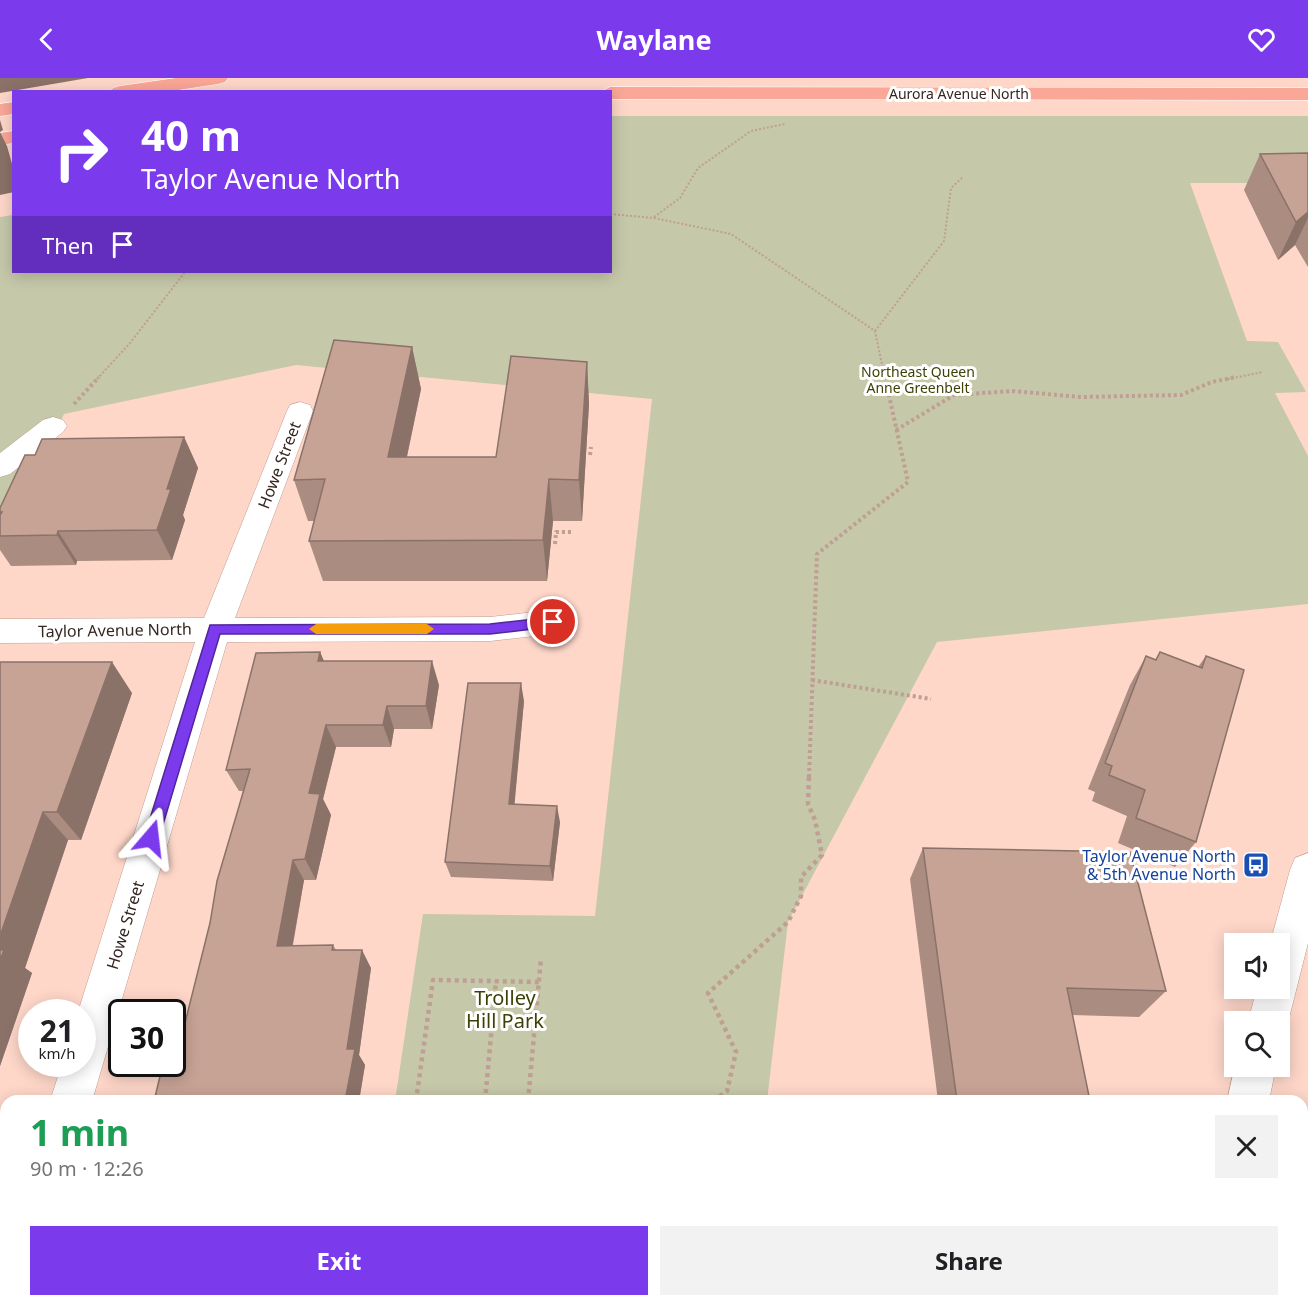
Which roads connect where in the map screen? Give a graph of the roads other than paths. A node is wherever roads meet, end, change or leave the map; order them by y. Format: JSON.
{"nodes":[{"id":1,"x":218,"y":78,"type":"edge"},
{"id":2,"x":134,"y":90,"type":"edge"},
{"id":3,"x":612,"y":93,"type":"edge"},
{"id":4,"x":1308,"y":94,"type":"edge"},
{"id":5,"x":300,"y":411,"type":"dead end"},
{"id":6,"x":53,"y":426,"type":"road end"},
{"id":7,"x":5,"y":459,"type":"edge"},
{"id":8,"x":553,"y":622,"type":"dead end"},
{"id":9,"x":215,"y":629,"type":"junction"},
{"id":10,"x":0,"y":631,"type":"edge"},
{"id":11,"x":1308,"y":870,"type":"edge"},
{"id":12,"x":1290,"y":939,"type":"edge"},
{"id":13,"x":1253,"y":1077,"type":"edge"},
{"id":14,"x":73,"y":1095,"type":"edge"},
{"id":15,"x":1249,"y":1095,"type":"edge"}],
"edges":[{"from":1,"to":2,"type":"highway"},
{"from":3,"to":4,"type":"highway","name":"Aurora Avenue North"},
{"from":5,"to":9,"type":"street","name":"Howe Street"},
{"from":6,"to":7,"type":"street"},
{"from":8,"to":9,"type":"street","name":"Taylor Avenue North"},
{"from":9,"to":10,"type":"street","name":"Taylor Avenue North"},
{"from":9,"to":14,"type":"street","name":"Howe Street"},
{"from":11,"to":12,"type":"street"},
{"from":13,"to":15,"type":"street"}]}
